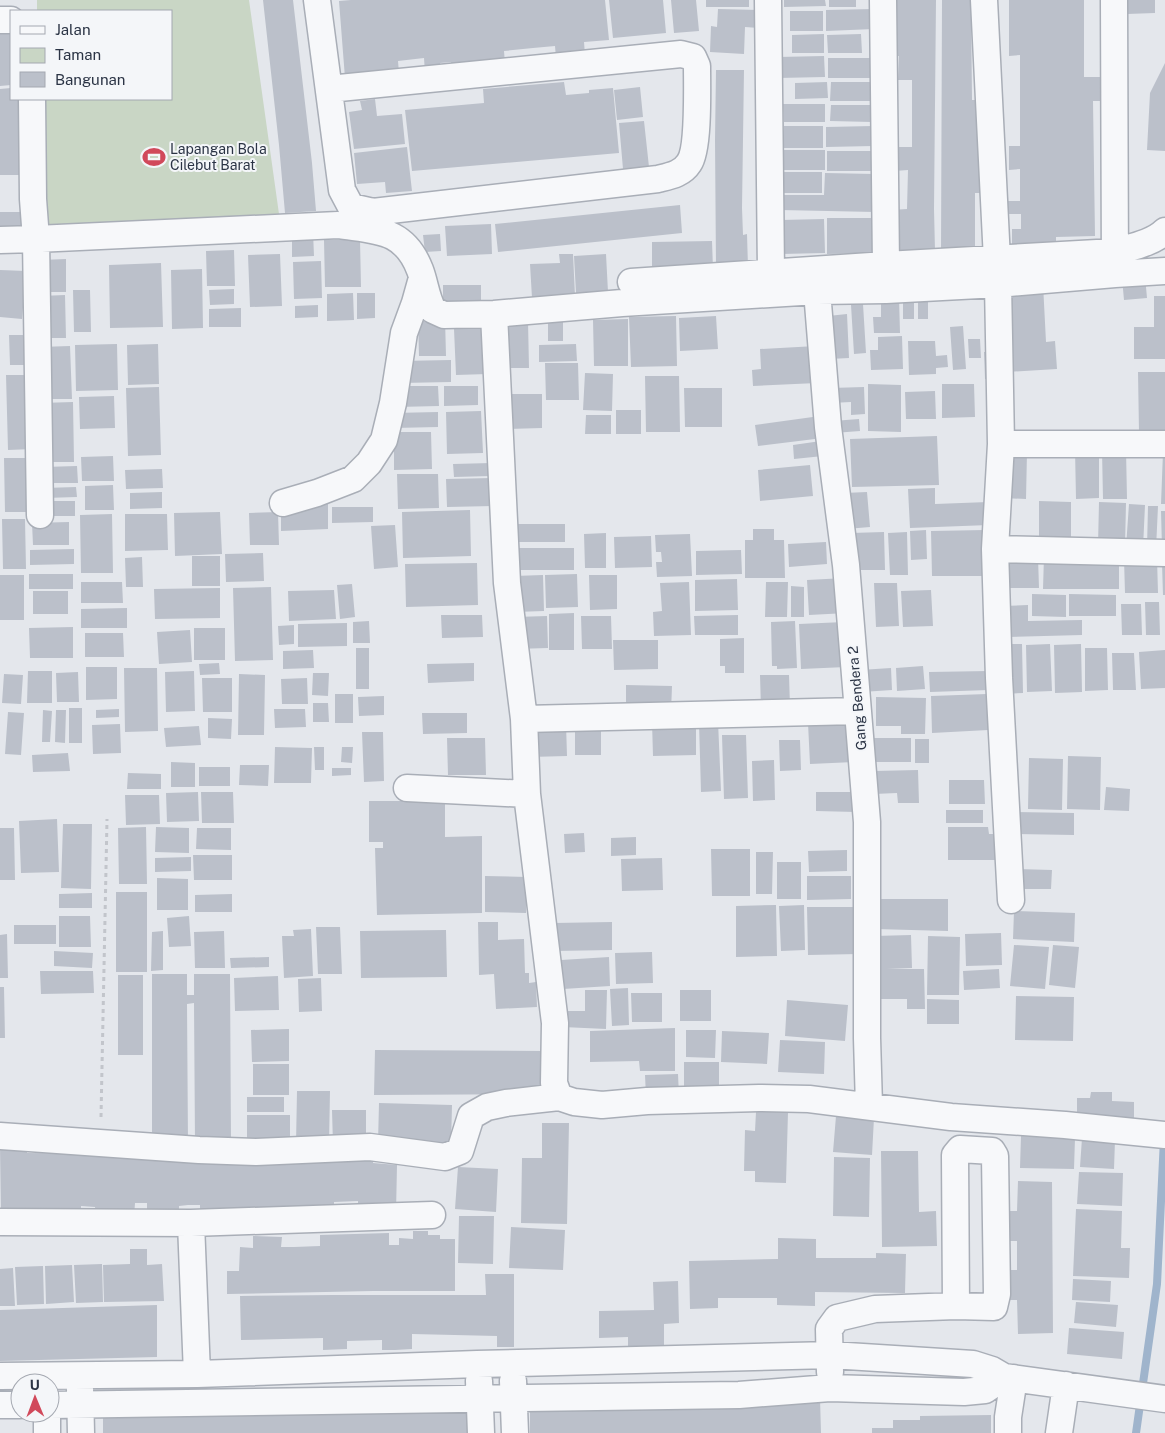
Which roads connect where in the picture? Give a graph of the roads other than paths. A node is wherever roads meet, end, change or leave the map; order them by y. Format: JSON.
{"nodes":[{"id":1,"x":317,"y":0,"type":"edge"},
{"id":2,"x":768,"y":0,"type":"edge"},
{"id":3,"x":883,"y":0,"type":"edge"},
{"id":4,"x":984,"y":0,"type":"edge"},
{"id":5,"x":1114,"y":0,"type":"edge"},
{"id":6,"x":329,"y":89,"type":"junction"},
{"id":7,"x":32,"y":100,"type":"edge"},
{"id":8,"x":1165,"y":231,"type":"edge"},
{"id":9,"x":36,"y":239,"type":"junction"},
{"id":10,"x":0,"y":240,"type":"edge"},
{"id":11,"x":1115,"y":263,"type":"junction"},
{"id":12,"x":886,"y":265,"type":"junction"},
{"id":13,"x":1165,"y":271,"type":"edge"},
{"id":14,"x":997,"y":272,"type":"junction"},
{"id":15,"x":771,"y":273,"type":"junction"},
{"id":16,"x":422,"y":277,"type":"junction"},
{"id":17,"x":631,"y":282,"type":"dead end"},
{"id":18,"x":817,"y":291,"type":"junction"},
{"id":19,"x":494,"y":314,"type":"junction"},
{"id":20,"x":1001,"y":444,"type":"junction"},
{"id":21,"x":1165,"y":444,"type":"edge"},
{"id":22,"x":283,"y":503,"type":"dead end"},
{"id":23,"x":40,"y":515,"type":"dead end"},
{"id":24,"x":995,"y":549,"type":"junction"},
{"id":25,"x":1165,"y":553,"type":"edge"},
{"id":26,"x":858,"y":711,"type":"junction"},
{"id":27,"x":524,"y":719,"type":"junction"},
{"id":28,"x":407,"y":788,"type":"dead end"},
{"id":29,"x":527,"y":794,"type":"junction"},
{"id":30,"x":1011,"y":900,"type":"dead end"},
{"id":31,"x":559,"y":1097,"type":"junction"},
{"id":32,"x":869,"y":1106,"type":"junction"},
{"id":33,"x":1165,"y":1135,"type":"edge"},
{"id":34,"x":0,"y":1136,"type":"edge"},
{"id":35,"x":432,"y":1214,"type":"dead end"},
{"id":36,"x":0,"y":1222,"type":"edge"},
{"id":37,"x":191,"y":1223,"type":"junction"},
{"id":38,"x":956,"y":1306,"type":"junction"},
{"id":39,"x":831,"y":1355,"type":"junction"},
{"id":40,"x":512,"y":1363,"type":"junction"},
{"id":41,"x":477,"y":1364,"type":"junction"},
{"id":42,"x":197,"y":1374,"type":"junction"},
{"id":43,"x":80,"y":1376,"type":"junction"},
{"id":44,"x":1009,"y":1377,"type":"junction"},
{"id":45,"x":60,"y":1378,"type":"edge"},
{"id":46,"x":1066,"y":1384,"type":"junction"},
{"id":47,"x":830,"y":1388,"type":"junction"},
{"id":48,"x":480,"y":1398,"type":"junction"},
{"id":49,"x":514,"y":1399,"type":"junction"},
{"id":50,"x":1165,"y":1399,"type":"edge"},
{"id":51,"x":60,"y":1405,"type":"edge"},
{"id":52,"x":81,"y":1406,"type":"junction"},
{"id":53,"x":81,"y":1433,"type":"edge"},
{"id":54,"x":481,"y":1433,"type":"edge"},
{"id":55,"x":515,"y":1433,"type":"edge"},
{"id":56,"x":1008,"y":1433,"type":"edge"},
{"id":57,"x":1060,"y":1433,"type":"edge"}],
"edges":[{"from":1,"to":6,"type":"street"},
{"from":2,"to":15,"type":"street"},
{"from":3,"to":12,"type":"street"},
{"from":4,"to":14,"type":"street"},
{"from":5,"to":11,"type":"street"},
{"from":6,"to":6,"type":"street"},
{"from":7,"to":9,"type":"street"},
{"from":8,"to":11,"type":"street"},
{"from":9,"to":10,"type":"street"},
{"from":9,"to":16,"type":"street"},
{"from":9,"to":23,"type":"street"},
{"from":11,"to":13,"type":"street"},
{"from":11,"to":14,"type":"street"},
{"from":12,"to":14,"type":"street"},
{"from":12,"to":15,"type":"street"},
{"from":14,"to":18,"type":"street"},
{"from":14,"to":20,"type":"street"},
{"from":15,"to":17,"type":"street"},
{"from":16,"to":19,"type":"street"},
{"from":16,"to":22,"type":"street"},
{"from":18,"to":19,"type":"street"},
{"from":18,"to":26,"type":"street","name":"Gang Bendera 2"},
{"from":19,"to":27,"type":"street"},
{"from":20,"to":21,"type":"street"},
{"from":20,"to":24,"type":"street"},
{"from":24,"to":25,"type":"street"},
{"from":24,"to":30,"type":"street"},
{"from":26,"to":27,"type":"street"},
{"from":26,"to":32,"type":"street","name":"Gang Bendera 2"},
{"from":27,"to":29,"type":"street"},
{"from":28,"to":29,"type":"street"},
{"from":29,"to":31,"type":"street"},
{"from":31,"to":32,"type":"street"},
{"from":31,"to":34,"type":"street"},
{"from":32,"to":33,"type":"street"},
{"from":35,"to":37,"type":"street"},
{"from":36,"to":37,"type":"street"},
{"from":37,"to":42,"type":"street"},
{"from":38,"to":38,"type":"street"},
{"from":38,"to":39,"type":"street"},
{"from":39,"to":40,"type":"street"},
{"from":39,"to":44,"type":"street"},
{"from":39,"to":47,"type":"street"},
{"from":40,"to":41,"type":"street"},
{"from":40,"to":49,"type":"street"},
{"from":41,"to":42,"type":"street"},
{"from":41,"to":48,"type":"street"},
{"from":42,"to":43,"type":"street"},
{"from":43,"to":45,"type":"street"},
{"from":43,"to":52,"type":"street"},
{"from":44,"to":46,"type":"street"},
{"from":44,"to":47,"type":"street"},
{"from":44,"to":56,"type":"street"},
{"from":46,"to":50,"type":"street"},
{"from":46,"to":57,"type":"street"},
{"from":47,"to":49,"type":"street"},
{"from":48,"to":49,"type":"street"},
{"from":48,"to":52,"type":"street"},
{"from":48,"to":54,"type":"street"},
{"from":49,"to":55,"type":"street"},
{"from":51,"to":52,"type":"street"},
{"from":52,"to":53,"type":"street"}]}
